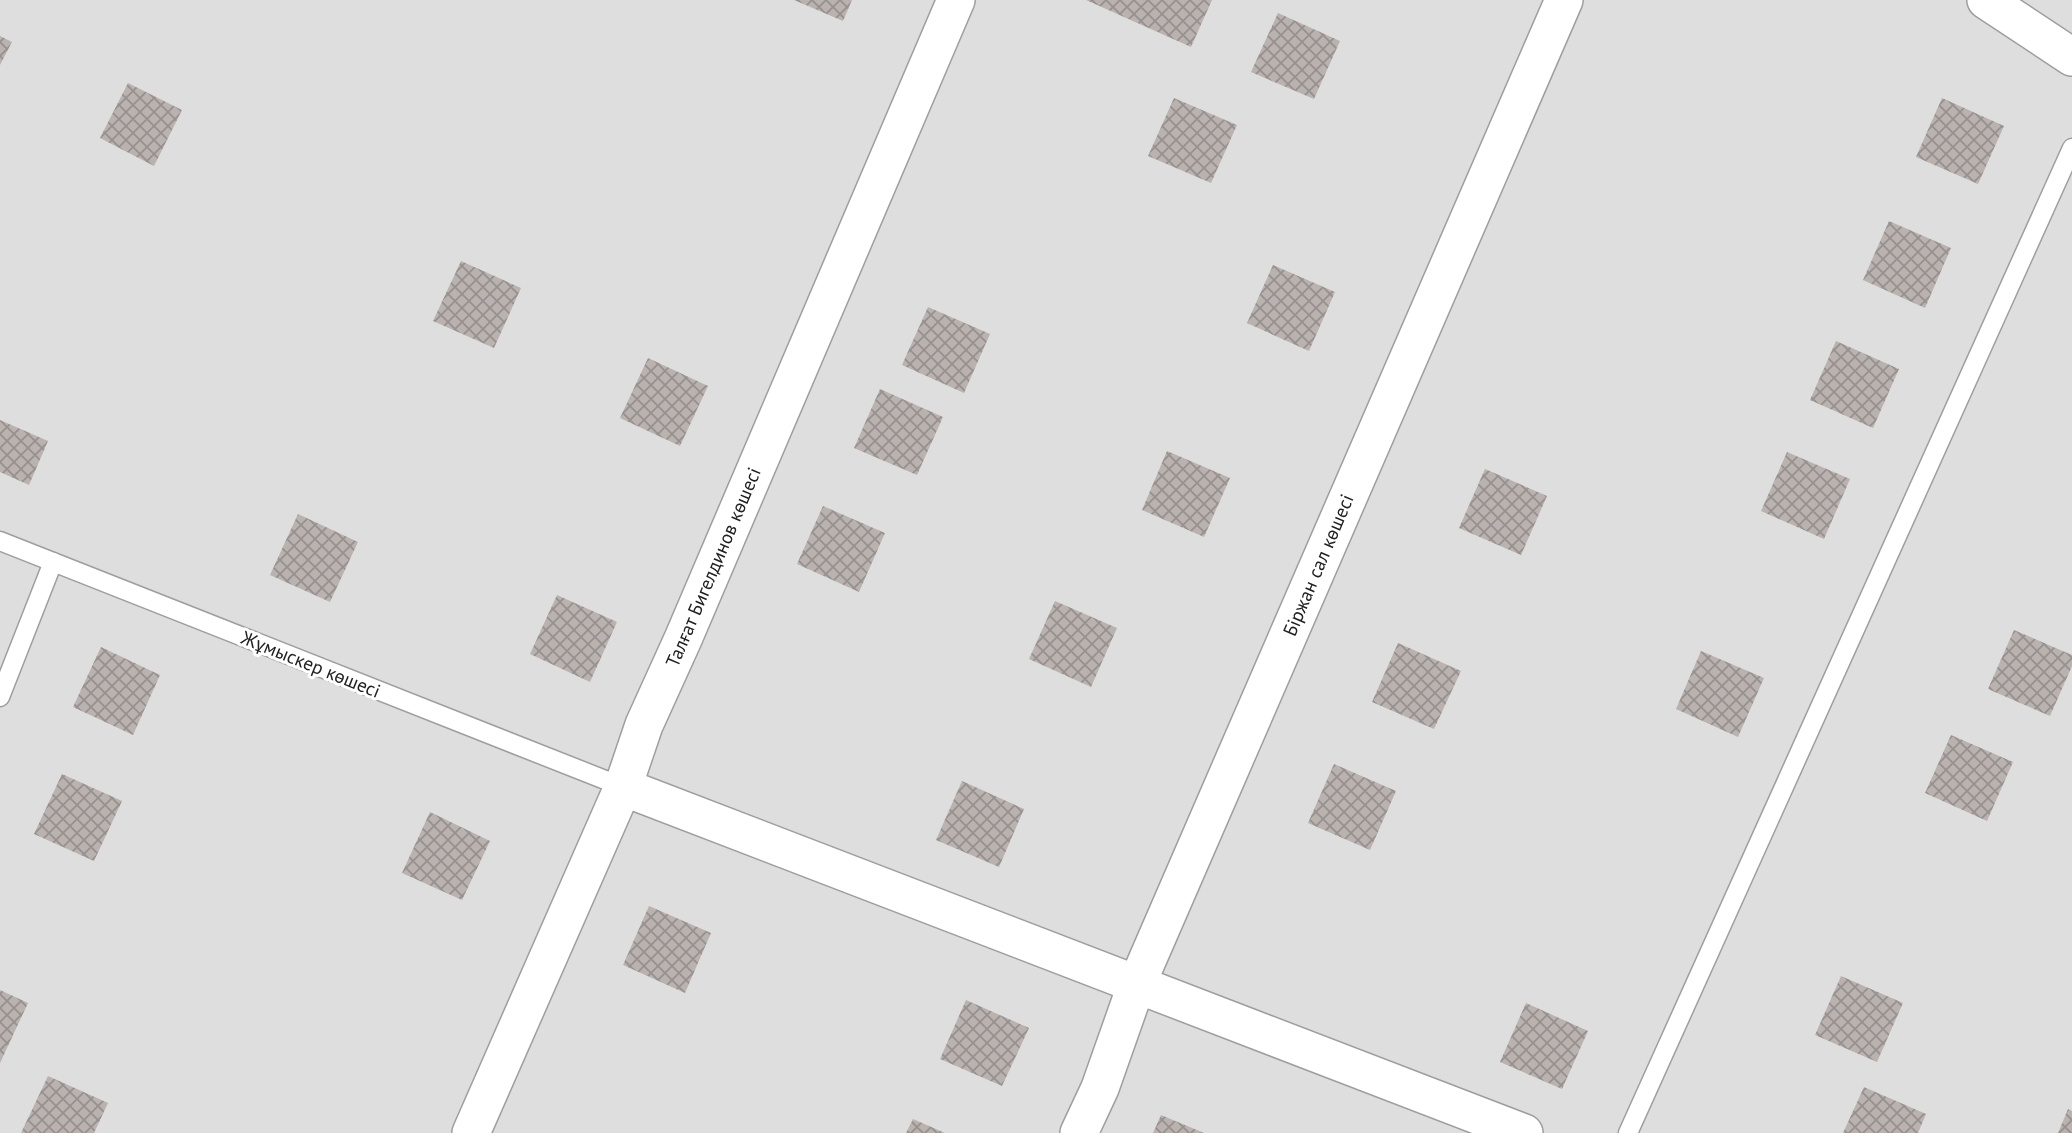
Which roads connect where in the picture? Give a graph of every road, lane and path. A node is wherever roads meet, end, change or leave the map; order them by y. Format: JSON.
{"nodes":[{"id":1,"x":956,"y":0,"type":"edge"},
{"id":2,"x":1564,"y":0,"type":"edge"},
{"id":3,"x":1986,"y":0,"type":"edge"},
{"id":4,"x":2072,"y":57,"type":"edge"},
{"id":5,"x":2072,"y":148,"type":"edge"},
{"id":6,"x":0,"y":541,"type":"edge"},
{"id":7,"x":54,"y":562,"type":"junction"},
{"id":8,"x":0,"y":697,"type":"edge"},
{"id":9,"x":623,"y":787,"type":"junction"},
{"id":10,"x":1136,"y":986,"type":"junction"},
{"id":11,"x":471,"y":1133,"type":"edge"},
{"id":12,"x":1079,"y":1133,"type":"edge"},
{"id":13,"x":1524,"y":1133,"type":"edge"},
{"id":14,"x":1628,"y":1133,"type":"edge"}],
"edges":[{"from":1,"to":9,"type":"street","name":"Талғат Бигелдинов көшесі"},
{"from":2,"to":10,"type":"street","name":"Біржан сал көшесі"},
{"from":3,"to":4,"type":"street"},
{"from":5,"to":14,"type":"lane"},
{"from":6,"to":7,"type":"lane","name":"Жұмыскер көшесі"},
{"from":7,"to":8,"type":"lane"},
{"from":7,"to":9,"type":"lane","name":"Жұмыскер көшесі"},
{"from":9,"to":10,"type":"street"},
{"from":9,"to":11,"type":"street","name":"Талғат Бигелдинов көшесі"},
{"from":10,"to":12,"type":"street","name":"Біржан сал көшесі"},
{"from":10,"to":13,"type":"street"}]}
